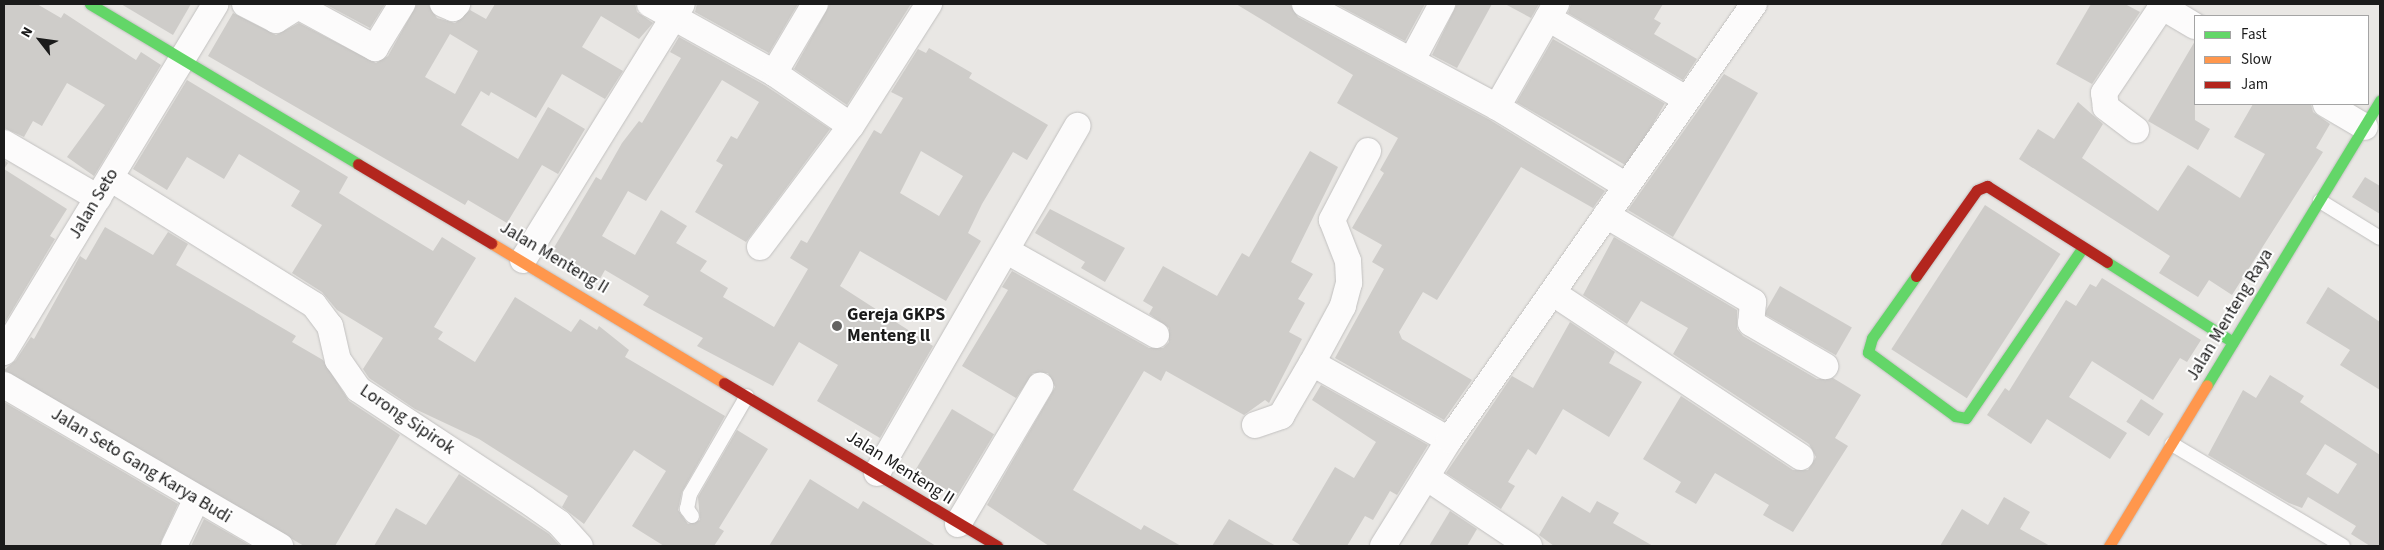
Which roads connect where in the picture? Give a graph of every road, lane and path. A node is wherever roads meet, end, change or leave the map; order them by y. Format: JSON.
{"nodes":[{"id":1,"x":90,"y":4,"type":"edge"},
{"id":2,"x":216,"y":4,"type":"edge"},
{"id":3,"x":245,"y":4,"type":"edge"},
{"id":4,"x":402,"y":4,"type":"edge"},
{"id":5,"x":443,"y":4,"type":"edge"},
{"id":6,"x":457,"y":4,"type":"edge"},
{"id":7,"x":650,"y":4,"type":"edge"},
{"id":8,"x":816,"y":4,"type":"edge"},
{"id":9,"x":929,"y":4,"type":"edge"},
{"id":10,"x":1305,"y":4,"type":"edge"},
{"id":11,"x":1442,"y":4,"type":"edge"},
{"id":12,"x":1754,"y":4,"type":"edge"},
{"id":13,"x":678,"y":10,"type":"edge"},
{"id":14,"x":1552,"y":11,"type":"edge"},
{"id":15,"x":2194,"y":25,"type":"edge"},
{"id":16,"x":184,"y":57,"type":"junction"},
{"id":17,"x":1412,"y":60,"type":"junction"},
{"id":18,"x":774,"y":73,"type":"junction"},
{"id":19,"x":1686,"y":99,"type":"junction"},
{"id":20,"x":2380,"y":101,"type":"edge"},
{"id":21,"x":2328,"y":105,"type":"edge"},
{"id":22,"x":1497,"y":107,"type":"junction"},
{"id":23,"x":851,"y":126,"type":"junction"},
{"id":24,"x":1077,"y":126,"type":"dead end"},
{"id":25,"x":2365,"y":126,"type":"junction"},
{"id":26,"x":2136,"y":130,"type":"dead end"},
{"id":27,"x":4,"y":142,"type":"edge"},
{"id":28,"x":1368,"y":151,"type":"dead end"},
{"id":29,"x":1625,"y":185,"type":"junction"},
{"id":30,"x":104,"y":188,"type":"junction"},
{"id":31,"x":2320,"y":201,"type":"junction"},
{"id":32,"x":1606,"y":215,"type":"junction"},
{"id":33,"x":2380,"y":238,"type":"edge"},
{"id":34,"x":760,"y":247,"type":"dead end"},
{"id":35,"x":2081,"y":250,"type":"junction"},
{"id":36,"x":1007,"y":251,"type":"junction"},
{"id":37,"x":523,"y":260,"type":"junction"},
{"id":38,"x":1553,"y":293,"type":"junction"},
{"id":39,"x":1156,"y":335,"type":"dead end"},
{"id":40,"x":2233,"y":342,"type":"junction"},
{"id":41,"x":4,"y":352,"type":"edge"},
{"id":42,"x":1312,"y":363,"type":"junction"},
{"id":43,"x":1825,"y":366,"type":"dead end"},
{"id":44,"x":4,"y":385,"type":"edge"},
{"id":45,"x":1040,"y":386,"type":"dead end"},
{"id":46,"x":747,"y":396,"type":"junction"},
{"id":47,"x":1255,"y":425,"type":"dead end"},
{"id":48,"x":1449,"y":440,"type":"junction"},
{"id":49,"x":2172,"y":444,"type":"junction"},
{"id":50,"x":1801,"y":457,"type":"dead end"},
{"id":51,"x":877,"y":473,"type":"junction"},
{"id":52,"x":1426,"y":477,"type":"junction"},
{"id":53,"x":196,"y":500,"type":"junction"},
{"id":54,"x":692,"y":516,"type":"dead end"},
{"id":55,"x":958,"y":524,"type":"junction"},
{"id":56,"x":174,"y":546,"type":"edge"},
{"id":57,"x":280,"y":546,"type":"edge"},
{"id":58,"x":580,"y":546,"type":"edge"},
{"id":59,"x":997,"y":546,"type":"edge"},
{"id":60,"x":1383,"y":546,"type":"edge"},
{"id":61,"x":1529,"y":546,"type":"edge"},
{"id":62,"x":2109,"y":546,"type":"edge"},
{"id":63,"x":2343,"y":546,"type":"edge"}],
"edges":[{"from":1,"to":16,"type":"street","name":"Jalan Menteng II"},
{"from":2,"to":16,"type":"street","name":"Jalan Seto"},
{"from":3,"to":4,"type":"street"},
{"from":5,"to":6,"type":"street"},
{"from":7,"to":13,"type":"street"},
{"from":8,"to":18,"type":"street"},
{"from":9,"to":23,"type":"street"},
{"from":10,"to":17,"type":"street"},
{"from":11,"to":17,"type":"street"},
{"from":12,"to":19,"type":"street"},
{"from":13,"to":18,"type":"street"},
{"from":13,"to":37,"type":"street"},
{"from":14,"to":19,"type":"street"},
{"from":14,"to":22,"type":"street"},
{"from":15,"to":26,"type":"street"},
{"from":16,"to":30,"type":"street","name":"Jalan Seto"},
{"from":16,"to":37,"type":"street","name":"Jalan Menteng II"},
{"from":17,"to":22,"type":"street"},
{"from":18,"to":23,"type":"street"},
{"from":19,"to":29,"type":"street"},
{"from":20,"to":25,"type":"street","name":"Jalan Menteng Raya"},
{"from":21,"to":25,"type":"street"},
{"from":22,"to":29,"type":"street"},
{"from":23,"to":34,"type":"street"},
{"from":24,"to":36,"type":"street"},
{"from":25,"to":31,"type":"street","name":"Jalan Menteng Raya"},
{"from":27,"to":30,"type":"street","name":"Lorong Sipirok"},
{"from":28,"to":42,"type":"street"},
{"from":29,"to":32,"type":"street"},
{"from":30,"to":41,"type":"street","name":"Jalan Seto"},
{"from":30,"to":58,"type":"street","name":"Lorong Sipirok"},
{"from":31,"to":33,"type":"lane"},
{"from":31,"to":40,"type":"street","name":"Jalan Menteng Raya"},
{"from":32,"to":38,"type":"street"},
{"from":32,"to":43,"type":"street"},
{"from":35,"to":35,"type":"street"},
{"from":35,"to":40,"type":"street"},
{"from":36,"to":39,"type":"street"},
{"from":36,"to":51,"type":"street"},
{"from":37,"to":46,"type":"street","name":"Jalan Menteng II"},
{"from":38,"to":48,"type":"street"},
{"from":38,"to":50,"type":"street"},
{"from":40,"to":49,"type":"street","name":"Jalan Menteng Raya"},
{"from":42,"to":47,"type":"street"},
{"from":42,"to":48,"type":"street"},
{"from":44,"to":53,"type":"street","name":"Jalan Seto Gang Karya Budi"},
{"from":45,"to":55,"type":"street"},
{"from":46,"to":51,"type":"street","name":"Jalan Menteng II"},
{"from":46,"to":54,"type":"lane"},
{"from":48,"to":52,"type":"street"},
{"from":49,"to":62,"type":"street","name":"Jalan Menteng Raya"},
{"from":49,"to":63,"type":"lane"},
{"from":51,"to":55,"type":"street","name":"Jalan Menteng II"},
{"from":52,"to":60,"type":"street"},
{"from":52,"to":61,"type":"street"},
{"from":53,"to":56,"type":"street"},
{"from":53,"to":57,"type":"street","name":"Jalan Seto Gang Karya Budi"},
{"from":55,"to":59,"type":"street","name":"Jalan Menteng II"}]}
